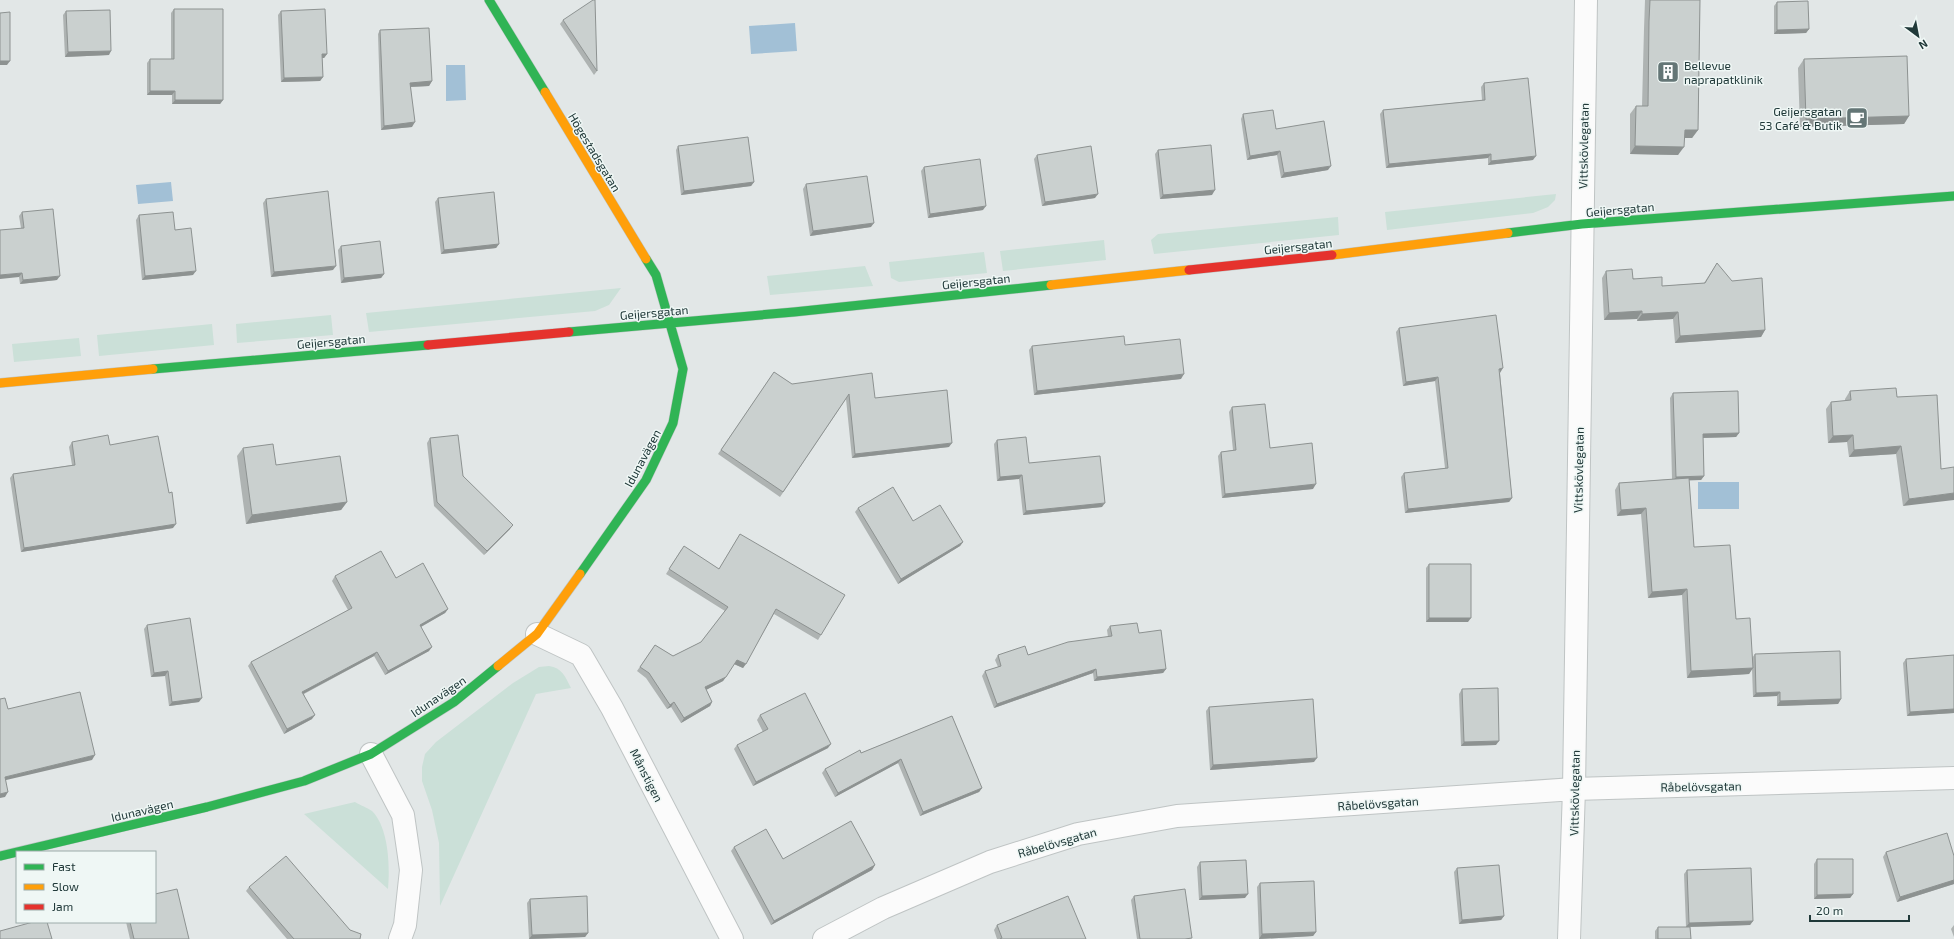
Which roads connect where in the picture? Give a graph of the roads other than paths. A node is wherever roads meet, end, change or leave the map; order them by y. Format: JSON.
{"nodes":[{"id":1,"x":489,"y":0,"type":"edge"},
{"id":2,"x":1586,"y":0,"type":"edge"},
{"id":3,"x":1954,"y":196,"type":"edge"},
{"id":4,"x":1582,"y":224,"type":"junction"},
{"id":5,"x":669,"y":323,"type":"junction"},
{"id":6,"x":0,"y":383,"type":"edge"},
{"id":7,"x":537,"y":634,"type":"junction"},
{"id":8,"x":371,"y":754,"type":"junction"},
{"id":9,"x":1954,"y":778,"type":"edge"},
{"id":10,"x":1574,"y":789,"type":"junction"},
{"id":11,"x":21,"y":851,"type":"edge"},
{"id":12,"x":16,"y":852,"type":"edge"},
{"id":13,"x":0,"y":856,"type":"edge"},
{"id":14,"x":400,"y":939,"type":"edge"},
{"id":15,"x":732,"y":939,"type":"edge"},
{"id":16,"x":824,"y":939,"type":"edge"},
{"id":17,"x":1570,"y":939,"type":"edge"}],
"edges":[{"from":1,"to":5,"type":"street","name":"Högestadsgatan"},
{"from":2,"to":4,"type":"street","name":"Vittskövlegatan"},
{"from":3,"to":4,"type":"street","name":"Geijersgatan"},
{"from":4,"to":5,"type":"street","name":"Geijersgatan"},
{"from":4,"to":10,"type":"street","name":"Vittskövlegatan"},
{"from":5,"to":6,"type":"street","name":"Geijersgatan"},
{"from":5,"to":7,"type":"street","name":"Idunavägen"},
{"from":7,"to":8,"type":"street","name":"Idunavägen"},
{"from":7,"to":15,"type":"street","name":"Månstigen"},
{"from":8,"to":11,"type":"street","name":"Idunavägen"},
{"from":8,"to":14,"type":"street"},
{"from":9,"to":10,"type":"street","name":"Råbelövsgatan"},
{"from":10,"to":16,"type":"street","name":"Råbelövsgatan"},
{"from":10,"to":17,"type":"street","name":"Vittskövlegatan"},
{"from":12,"to":13,"type":"street","name":"Idunavägen"}]}
